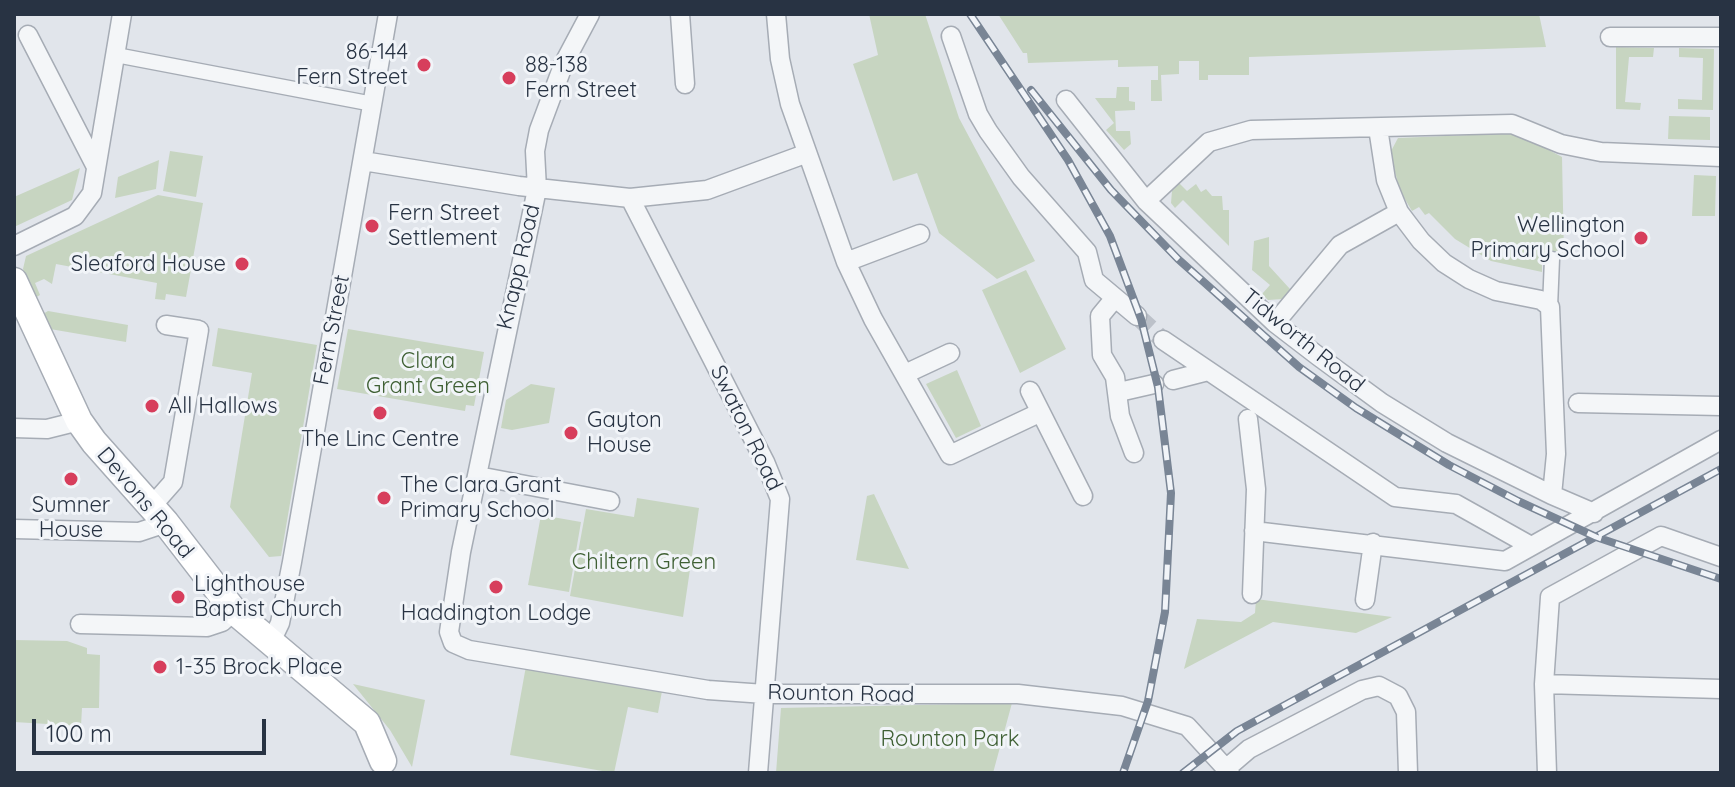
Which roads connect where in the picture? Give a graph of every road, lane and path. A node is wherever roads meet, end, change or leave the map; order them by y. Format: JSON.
{"nodes":[{"id":1,"x":122,"y":14,"type":"edge"},
{"id":2,"x":388,"y":14,"type":"edge"},
{"id":3,"x":590,"y":14,"type":"edge"},
{"id":4,"x":680,"y":14,"type":"edge"},
{"id":5,"x":776,"y":14,"type":"edge"},
{"id":6,"x":28,"y":35,"type":"dead end"},
{"id":7,"x":951,"y":36,"type":"dead end"},
{"id":8,"x":1610,"y":37,"type":"dead end"},
{"id":9,"x":1721,"y":37,"type":"edge"},
{"id":10,"x":116,"y":55,"type":"junction"},
{"id":11,"x":685,"y":84,"type":"dead end"},
{"id":12,"x":1066,"y":100,"type":"dead end"},
{"id":13,"x":373,"y":104,"type":"junction"},
{"id":14,"x":1378,"y":128,"type":"junction"},
{"id":15,"x":805,"y":154,"type":"junction"},
{"id":16,"x":1721,"y":157,"type":"edge"},
{"id":17,"x":363,"y":161,"type":"junction"},
{"id":18,"x":96,"y":167,"type":"junction"},
{"id":19,"x":537,"y":189,"type":"junction"},
{"id":20,"x":630,"y":198,"type":"junction"},
{"id":21,"x":1146,"y":201,"type":"junction"},
{"id":22,"x":1399,"y":212,"type":"junction"},
{"id":23,"x":920,"y":234,"type":"dead end"},
{"id":24,"x":14,"y":246,"type":"edge"},
{"id":25,"x":1552,"y":259,"type":"dead end"},
{"id":26,"x":846,"y":262,"type":"junction"},
{"id":27,"x":14,"y":281,"type":"edge"},
{"id":28,"x":1114,"y":299,"type":"junction"},
{"id":29,"x":1550,"y":307,"type":"junction"},
{"id":30,"x":1137,"y":316,"type":"tunnel mouth"},
{"id":31,"x":1275,"y":323,"type":"junction"},
{"id":32,"x":166,"y":325,"type":"dead end"},
{"id":33,"x":1163,"y":340,"type":"tunnel mouth"},
{"id":34,"x":950,"y":353,"type":"dead end"},
{"id":35,"x":1208,"y":371,"type":"junction"},
{"id":36,"x":905,"y":374,"type":"junction"},
{"id":37,"x":1173,"y":380,"type":"dead end"},
{"id":38,"x":1154,"y":384,"type":"dead end"},
{"id":39,"x":1030,"y":391,"type":"dead end"},
{"id":40,"x":1119,"y":392,"type":"junction"},
{"id":41,"x":1578,"y":403,"type":"dead end"},
{"id":42,"x":1721,"y":406,"type":"edge"},
{"id":43,"x":1039,"y":413,"type":"junction"},
{"id":44,"x":1248,"y":419,"type":"dead end"},
{"id":45,"x":79,"y":421,"type":"junction"},
{"id":46,"x":14,"y":428,"type":"edge"},
{"id":47,"x":1721,"y":440,"type":"edge"},
{"id":48,"x":1134,"y":453,"type":"dead end"},
{"id":49,"x":478,"y":476,"type":"junction"},
{"id":50,"x":1552,"y":495,"type":"junction"},
{"id":51,"x":1083,"y":496,"type":"dead end"},
{"id":52,"x":610,"y":501,"type":"dead end"},
{"id":53,"x":1594,"y":513,"type":"junction"},
{"id":54,"x":159,"y":515,"type":"junction"},
{"id":55,"x":14,"y":529,"type":"edge"},
{"id":56,"x":1254,"y":531,"type":"junction"},
{"id":57,"x":1373,"y":543,"type":"junction"},
{"id":58,"x":1531,"y":546,"type":"junction"},
{"id":59,"x":1721,"y":557,"type":"edge"},
{"id":60,"x":1252,"y":594,"type":"dead end"},
{"id":61,"x":1365,"y":600,"type":"dead end"},
{"id":62,"x":234,"y":611,"type":"junction"},
{"id":63,"x":450,"y":623,"type":"joint"},
{"id":64,"x":80,"y":624,"type":"dead end"},
{"id":65,"x":270,"y":644,"type":"junction"},
{"id":66,"x":1544,"y":684,"type":"junction"},
{"id":67,"x":1721,"y":689,"type":"edge"},
{"id":68,"x":765,"y":694,"type":"junction"},
{"id":69,"x":384,"y":769,"type":"edge"},
{"id":70,"x":1229,"y":770,"type":"edge"},
{"id":71,"x":758,"y":773,"type":"edge"},
{"id":72,"x":1408,"y":773,"type":"edge"},
{"id":73,"x":1547,"y":773,"type":"edge"}],
"edges":[{"from":1,"to":10,"type":"street"},
{"from":2,"to":13,"type":"street","name":"Fern Street"},
{"from":3,"to":19,"type":"street","name":"Knapp Road"},
{"from":4,"to":11,"type":"street"},
{"from":5,"to":15,"type":"street"},
{"from":6,"to":18,"type":"street"},
{"from":7,"to":28,"type":"street"},
{"from":8,"to":9,"type":"street"},
{"from":10,"to":13,"type":"street"},
{"from":10,"to":18,"type":"street"},
{"from":12,"to":21,"type":"street","name":"Tidworth Road"},
{"from":13,"to":17,"type":"street","name":"Fern Street"},
{"from":14,"to":16,"type":"street"},
{"from":14,"to":21,"type":"street"},
{"from":14,"to":22,"type":"street"},
{"from":15,"to":20,"type":"street"},
{"from":15,"to":26,"type":"street"},
{"from":17,"to":19,"type":"street"},
{"from":17,"to":65,"type":"street","name":"Fern Street"},
{"from":18,"to":24,"type":"street"},
{"from":19,"to":20,"type":"street"},
{"from":19,"to":49,"type":"street","name":"Knapp Road"},
{"from":20,"to":68,"type":"street","name":"Swaton Road"},
{"from":21,"to":31,"type":"street","name":"Tidworth Road"},
{"from":22,"to":29,"type":"street"},
{"from":22,"to":31,"type":"street"},
{"from":23,"to":26,"type":"street"},
{"from":25,"to":29,"type":"street"},
{"from":26,"to":36,"type":"street"},
{"from":27,"to":45,"type":"main road","name":"Devons Road"},
{"from":28,"to":30,"type":"street"},
{"from":28,"to":40,"type":"street"},
{"from":29,"to":50,"type":"street"},
{"from":31,"to":50,"type":"street","name":"Tidworth Road"},
{"from":32,"to":54,"type":"street"},
{"from":33,"to":35,"type":"street"},
{"from":34,"to":36,"type":"street"},
{"from":35,"to":37,"type":"street"},
{"from":35,"to":58,"type":"street"},
{"from":36,"to":43,"type":"street"},
{"from":38,"to":40,"type":"street"},
{"from":39,"to":43,"type":"street"},
{"from":40,"to":48,"type":"street"},
{"from":41,"to":42,"type":"street"},
{"from":43,"to":51,"type":"street"},
{"from":44,"to":56,"type":"street"},
{"from":45,"to":46,"type":"street"},
{"from":45,"to":54,"type":"main road","name":"Devons Road"},
{"from":47,"to":53,"type":"street"},
{"from":49,"to":52,"type":"street"},
{"from":49,"to":63,"type":"street","name":"Knapp Road"},
{"from":50,"to":53,"type":"street","name":"Tidworth Road"},
{"from":53,"to":58,"type":"street"},
{"from":54,"to":55,"type":"street"},
{"from":54,"to":62,"type":"main road","name":"Devons Road"},
{"from":56,"to":57,"type":"street"},
{"from":56,"to":60,"type":"street"},
{"from":57,"to":58,"type":"street"},
{"from":57,"to":61,"type":"street"},
{"from":59,"to":66,"type":"street"},
{"from":62,"to":64,"type":"street"},
{"from":62,"to":65,"type":"main road","name":"Devons Road"},
{"from":63,"to":68,"type":"street","name":"Rounton Road"},
{"from":65,"to":69,"type":"main road","name":"Devons Road"},
{"from":66,"to":67,"type":"street"},
{"from":66,"to":73,"type":"street"},
{"from":68,"to":70,"type":"street","name":"Rounton Road"},
{"from":68,"to":71,"type":"street","name":"Swaton Road"},
{"from":70,"to":72,"type":"street"}]}
